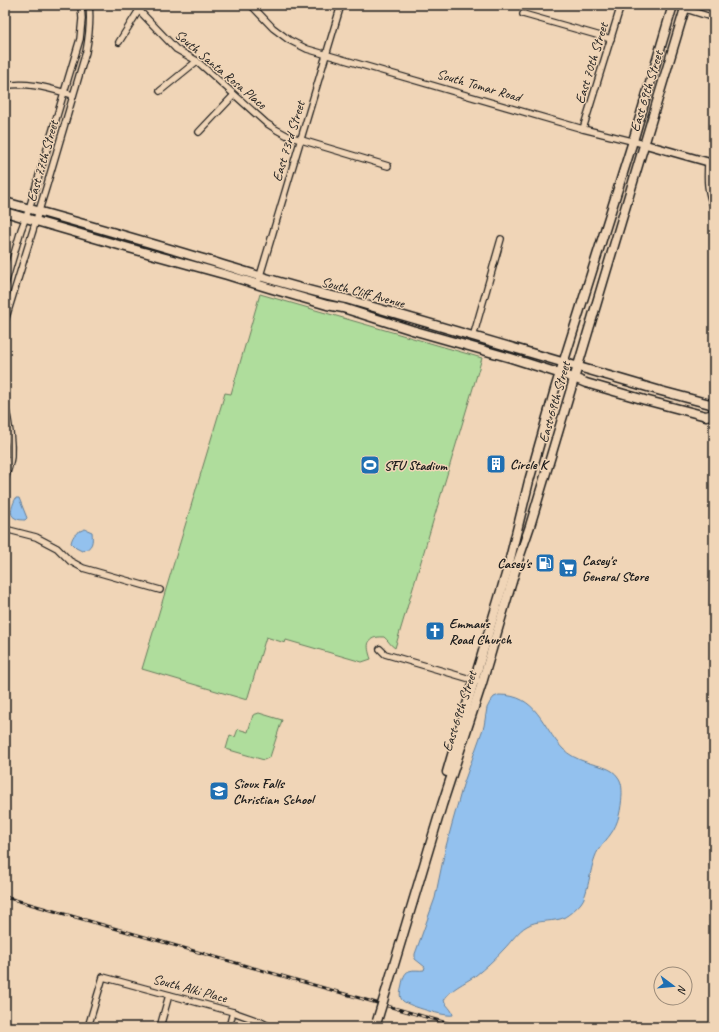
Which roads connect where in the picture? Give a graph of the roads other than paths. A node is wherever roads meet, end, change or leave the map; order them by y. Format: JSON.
{"nodes":[{"id":1,"x":81,"y":5,"type":"edge"},
{"id":2,"x":89,"y":5,"type":"edge"},
{"id":3,"x":134,"y":5,"type":"edge"},
{"id":4,"x":251,"y":5,"type":"edge"},
{"id":5,"x":341,"y":5,"type":"edge"},
{"id":6,"x":621,"y":5,"type":"edge"},
{"id":7,"x":673,"y":5,"type":"edge"},
{"id":8,"x":685,"y":7,"type":"edge"},
{"id":9,"x":139,"y":10,"type":"junction"},
{"id":10,"x":523,"y":14,"type":"dead end"},
{"id":11,"x":714,"y":18,"type":"edge"},
{"id":12,"x":611,"y":39,"type":"junction"},
{"id":13,"x":119,"y":42,"type":"dead end"},
{"id":14,"x":326,"y":54,"type":"junction"},
{"id":15,"x":197,"y":61,"type":"junction"},
{"id":16,"x":5,"y":86,"type":"edge"},
{"id":17,"x":64,"y":92,"type":"junction"},
{"id":18,"x":160,"y":92,"type":"dead end"},
{"id":19,"x":73,"y":95,"type":"junction"},
{"id":20,"x":234,"y":95,"type":"junction"},
{"id":21,"x":583,"y":128,"type":"junction"},
{"id":22,"x":199,"y":132,"type":"dead end"},
{"id":23,"x":301,"y":140,"type":"junction"},
{"id":24,"x":633,"y":142,"type":"junction"},
{"id":25,"x":644,"y":144,"type":"junction"},
{"id":26,"x":711,"y":163,"type":"edge"},
{"id":27,"x":388,"y":166,"type":"dead end"},
{"id":28,"x":5,"y":202,"type":"edge"},
{"id":29,"x":714,"y":208,"type":"edge"},
{"id":30,"x":29,"y":209,"type":"junction"},
{"id":31,"x":39,"y":211,"type":"junction"},
{"id":32,"x":5,"y":212,"type":"edge"},
{"id":33,"x":25,"y":218,"type":"junction"},
{"id":34,"x":36,"y":222,"type":"junction"},
{"id":35,"x":501,"y":239,"type":"dead end"},
{"id":36,"x":260,"y":276,"type":"junction"},
{"id":37,"x":5,"y":285,"type":"edge"},
{"id":38,"x":257,"y":285,"type":"junction"},
{"id":39,"x":5,"y":321,"type":"edge"},
{"id":40,"x":473,"y":336,"type":"junction"},
{"id":41,"x":564,"y":362,"type":"junction"},
{"id":42,"x":578,"y":366,"type":"junction"},
{"id":43,"x":560,"y":374,"type":"junction"},
{"id":44,"x":574,"y":378,"type":"junction"},
{"id":45,"x":5,"y":406,"type":"edge"},
{"id":46,"x":714,"y":407,"type":"edge"},
{"id":47,"x":714,"y":414,"type":"edge"},
{"id":48,"x":5,"y":479,"type":"edge"},
{"id":49,"x":5,"y":528,"type":"edge"},
{"id":50,"x":160,"y":590,"type":"dead end"},
{"id":51,"x":380,"y":649,"type":"dead end"},
{"id":52,"x":478,"y":682,"type":"junction"},
{"id":53,"x":169,"y":995,"type":"junction"},
{"id":54,"x":233,"y":1012,"type":"junction"},
{"id":55,"x":376,"y":1024,"type":"edge"},
{"id":56,"x":88,"y":1027,"type":"edge"},
{"id":57,"x":160,"y":1027,"type":"edge"},
{"id":58,"x":229,"y":1027,"type":"edge"},
{"id":59,"x":270,"y":1027,"type":"edge"}],
"edges":[{"from":1,"to":17,"type":"street","name":"East 77th Street"},
{"from":2,"to":19,"type":"street","name":"East 77th Street"},
{"from":3,"to":9,"type":"street","name":"South Santa Rosa Place"},
{"from":4,"to":14,"type":"street","name":"South Tomar Road"},
{"from":5,"to":14,"type":"street","name":"East 73rd Street"},
{"from":6,"to":12,"type":"street","name":"East 70th Street"},
{"from":7,"to":8,"type":"street"},
{"from":7,"to":24,"type":"main road","name":"East 69th Street"},
{"from":8,"to":11,"type":"street"},
{"from":8,"to":25,"type":"main road","name":"East 69th Street"},
{"from":9,"to":13,"type":"street"},
{"from":9,"to":15,"type":"street","name":"South Santa Rosa Place"},
{"from":10,"to":12,"type":"street"},
{"from":12,"to":21,"type":"street","name":"East 70th Street"},
{"from":14,"to":21,"type":"street","name":"South Tomar Road"},
{"from":14,"to":23,"type":"street","name":"East 73rd Street"},
{"from":15,"to":18,"type":"street"},
{"from":15,"to":20,"type":"street","name":"South Santa Rosa Place"},
{"from":16,"to":17,"type":"street"},
{"from":17,"to":19,"type":"street"},
{"from":17,"to":30,"type":"street","name":"East 77th Street"},
{"from":19,"to":31,"type":"street","name":"East 77th Street"},
{"from":20,"to":22,"type":"street"},
{"from":20,"to":23,"type":"street","name":"South Santa Rosa Place"},
{"from":21,"to":24,"type":"street","name":"South Tomar Road"},
{"from":23,"to":27,"type":"street","name":"South Santa Rosa Place"},
{"from":23,"to":36,"type":"street","name":"East 73rd Street"},
{"from":24,"to":25,"type":"street","name":"South Tomar Road"},
{"from":24,"to":41,"type":"main road","name":"East 69th Street"},
{"from":25,"to":26,"type":"street","name":"South Tomar Road"},
{"from":25,"to":42,"type":"main road","name":"East 69th Street"},
{"from":26,"to":29,"type":"street"},
{"from":28,"to":30,"type":"main road","name":"South Cliff Avenue"},
{"from":30,"to":31,"type":"main road","name":"South Cliff Avenue"},
{"from":30,"to":33,"type":"street","name":"East 77th Street"},
{"from":31,"to":34,"type":"street","name":"East 77th Street"},
{"from":31,"to":36,"type":"main road","name":"South Cliff Avenue"},
{"from":32,"to":33,"type":"main road","name":"South Cliff Avenue"},
{"from":33,"to":34,"type":"main road","name":"South Cliff Avenue"},
{"from":33,"to":37,"type":"street","name":"East 77th Street"},
{"from":34,"to":38,"type":"main road","name":"South Cliff Avenue"},
{"from":34,"to":39,"type":"street","name":"East 77th Street"},
{"from":35,"to":40,"type":"street"},
{"from":36,"to":38,"type":"street","name":"East 73rd Street"},
{"from":36,"to":40,"type":"main road","name":"South Cliff Avenue"},
{"from":38,"to":43,"type":"main road","name":"South Cliff Avenue"},
{"from":40,"to":41,"type":"main road","name":"South Cliff Avenue"},
{"from":41,"to":42,"type":"main road","name":"South Cliff Avenue"},
{"from":41,"to":43,"type":"main road","name":"East 69th Street"},
{"from":42,"to":44,"type":"main road","name":"East 69th Street"},
{"from":42,"to":46,"type":"main road","name":"South Cliff Avenue"},
{"from":43,"to":44,"type":"main road","name":"South Cliff Avenue"},
{"from":43,"to":52,"type":"main road","name":"East 69th Street"},
{"from":44,"to":47,"type":"main road","name":"South Cliff Avenue"},
{"from":44,"to":52,"type":"main road","name":"East 69th Street"},
{"from":45,"to":48,"type":"street"},
{"from":49,"to":50,"type":"street"},
{"from":51,"to":52,"type":"street"},
{"from":52,"to":55,"type":"main road","name":"East 69th Street","bridge":true},
{"from":53,"to":54,"type":"street","name":"South Alki Place"},
{"from":53,"to":56,"type":"street","name":"South Alki Place"},
{"from":53,"to":57,"type":"street"},
{"from":54,"to":58,"type":"street"},
{"from":54,"to":59,"type":"street","name":"South Alki Place"}]}
